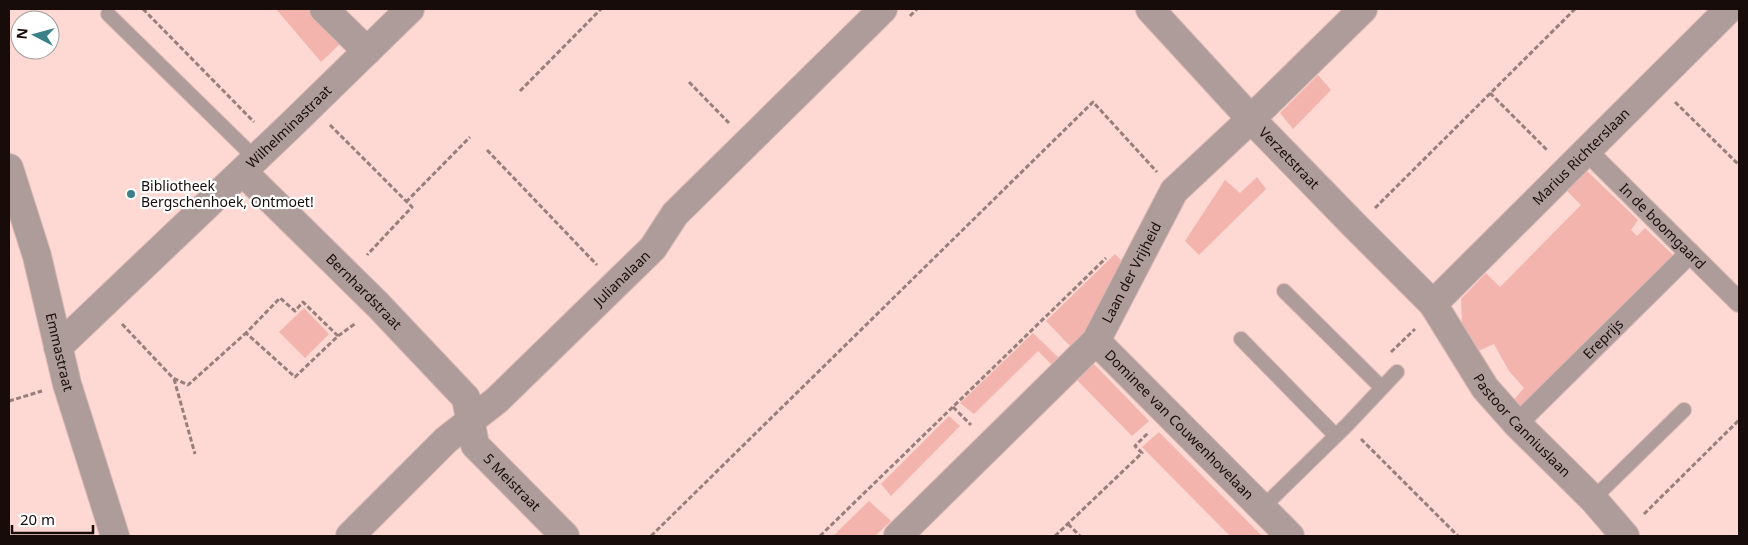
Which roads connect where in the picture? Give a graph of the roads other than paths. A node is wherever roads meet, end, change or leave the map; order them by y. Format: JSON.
{"nodes":[{"id":1,"x":324,"y":9,"type":"edge"},
{"id":2,"x":410,"y":9,"type":"edge"},
{"id":3,"x":883,"y":9,"type":"edge"},
{"id":4,"x":1150,"y":9,"type":"edge"},
{"id":5,"x":1363,"y":9,"type":"edge"},
{"id":6,"x":1729,"y":9,"type":"edge"},
{"id":7,"x":108,"y":14,"type":"dead end"},
{"id":8,"x":367,"y":51,"type":"junction"},
{"id":9,"x":1251,"y":120,"type":"junction"},
{"id":10,"x":1586,"y":150,"type":"junction"},
{"id":11,"x":258,"y":157,"type":"junction"},
{"id":12,"x":9,"y":168,"type":"edge"},
{"id":13,"x":1690,"y":253,"type":"junction"},
{"id":14,"x":1284,"y":291,"type":"dead end"},
{"id":15,"x":1739,"y":302,"type":"edge"},
{"id":16,"x":1433,"y":304,"type":"junction"},
{"id":17,"x":1241,"y":338,"type":"dead end"},
{"id":18,"x":1096,"y":341,"type":"junction"},
{"id":19,"x":58,"y":347,"type":"junction"},
{"id":20,"x":1397,"y":372,"type":"dead end"},
{"id":21,"x":1382,"y":388,"type":"junction"},
{"id":22,"x":1684,"y":410,"type":"dead end"},
{"id":23,"x":471,"y":421,"type":"junction"},
{"id":24,"x":1517,"y":424,"type":"junction"},
{"id":25,"x":1336,"y":436,"type":"junction"},
{"id":26,"x":1593,"y":499,"type":"junction"},
{"id":27,"x":1262,"y":508,"type":"junction"},
{"id":28,"x":1624,"y":535,"type":"edge"},
{"id":29,"x":115,"y":536,"type":"edge"},
{"id":30,"x":350,"y":536,"type":"edge"},
{"id":31,"x":565,"y":536,"type":"edge"},
{"id":32,"x":898,"y":536,"type":"edge"},
{"id":33,"x":1290,"y":536,"type":"edge"}],
"edges":[{"from":1,"to":8,"type":"street"},
{"from":2,"to":8,"type":"street","name":"Wilhelminastraat"},
{"from":3,"to":23,"type":"street","name":"Julianalaan"},
{"from":4,"to":9,"type":"street","name":"Verzetstraat"},
{"from":5,"to":9,"type":"street","name":"Laan der Vrijheid"},
{"from":6,"to":10,"type":"street","name":"Marius Richterslaan"},
{"from":7,"to":11,"type":"lane"},
{"from":8,"to":11,"type":"street","name":"Wilhelminastraat"},
{"from":9,"to":16,"type":"street","name":"Verzetstraat"},
{"from":9,"to":18,"type":"street","name":"Laan der Vrijheid"},
{"from":10,"to":13,"type":"street","name":"In de boomgaard"},
{"from":10,"to":16,"type":"street","name":"Marius Richterslaan"},
{"from":11,"to":19,"type":"street","name":"Wilhelminastraat"},
{"from":11,"to":23,"type":"street","name":"Bernhardstraat"},
{"from":12,"to":19,"type":"street","name":"Emmastraat"},
{"from":13,"to":15,"type":"street","name":"In de boomgaard"},
{"from":13,"to":24,"type":"street","name":"Ereprijs"},
{"from":14,"to":21,"type":"lane"},
{"from":16,"to":24,"type":"street","name":"Pastoor Canniuslaan"},
{"from":17,"to":25,"type":"lane"},
{"from":18,"to":27,"type":"street","name":"Dominee van Couwenhovelaan"},
{"from":18,"to":32,"type":"street","name":"Laan der Vrijheid"},
{"from":19,"to":29,"type":"street","name":"Emmastraat"},
{"from":20,"to":21,"type":"lane","name":"Dominee van Couwenhovelaan"},
{"from":21,"to":25,"type":"lane","name":"Dominee van Couwenhovelaan"},
{"from":22,"to":26,"type":"lane"},
{"from":23,"to":30,"type":"street","name":"Julianalaan"},
{"from":23,"to":31,"type":"street","name":"5 Meistraat"},
{"from":24,"to":26,"type":"street","name":"Pastoor Canniuslaan"},
{"from":25,"to":27,"type":"lane","name":"Dominee van Couwenhovelaan"},
{"from":26,"to":28,"type":"street","name":"Pastoor Canniuslaan"},
{"from":27,"to":33,"type":"street","name":"Dominee van Couwenhovelaan"}]}
